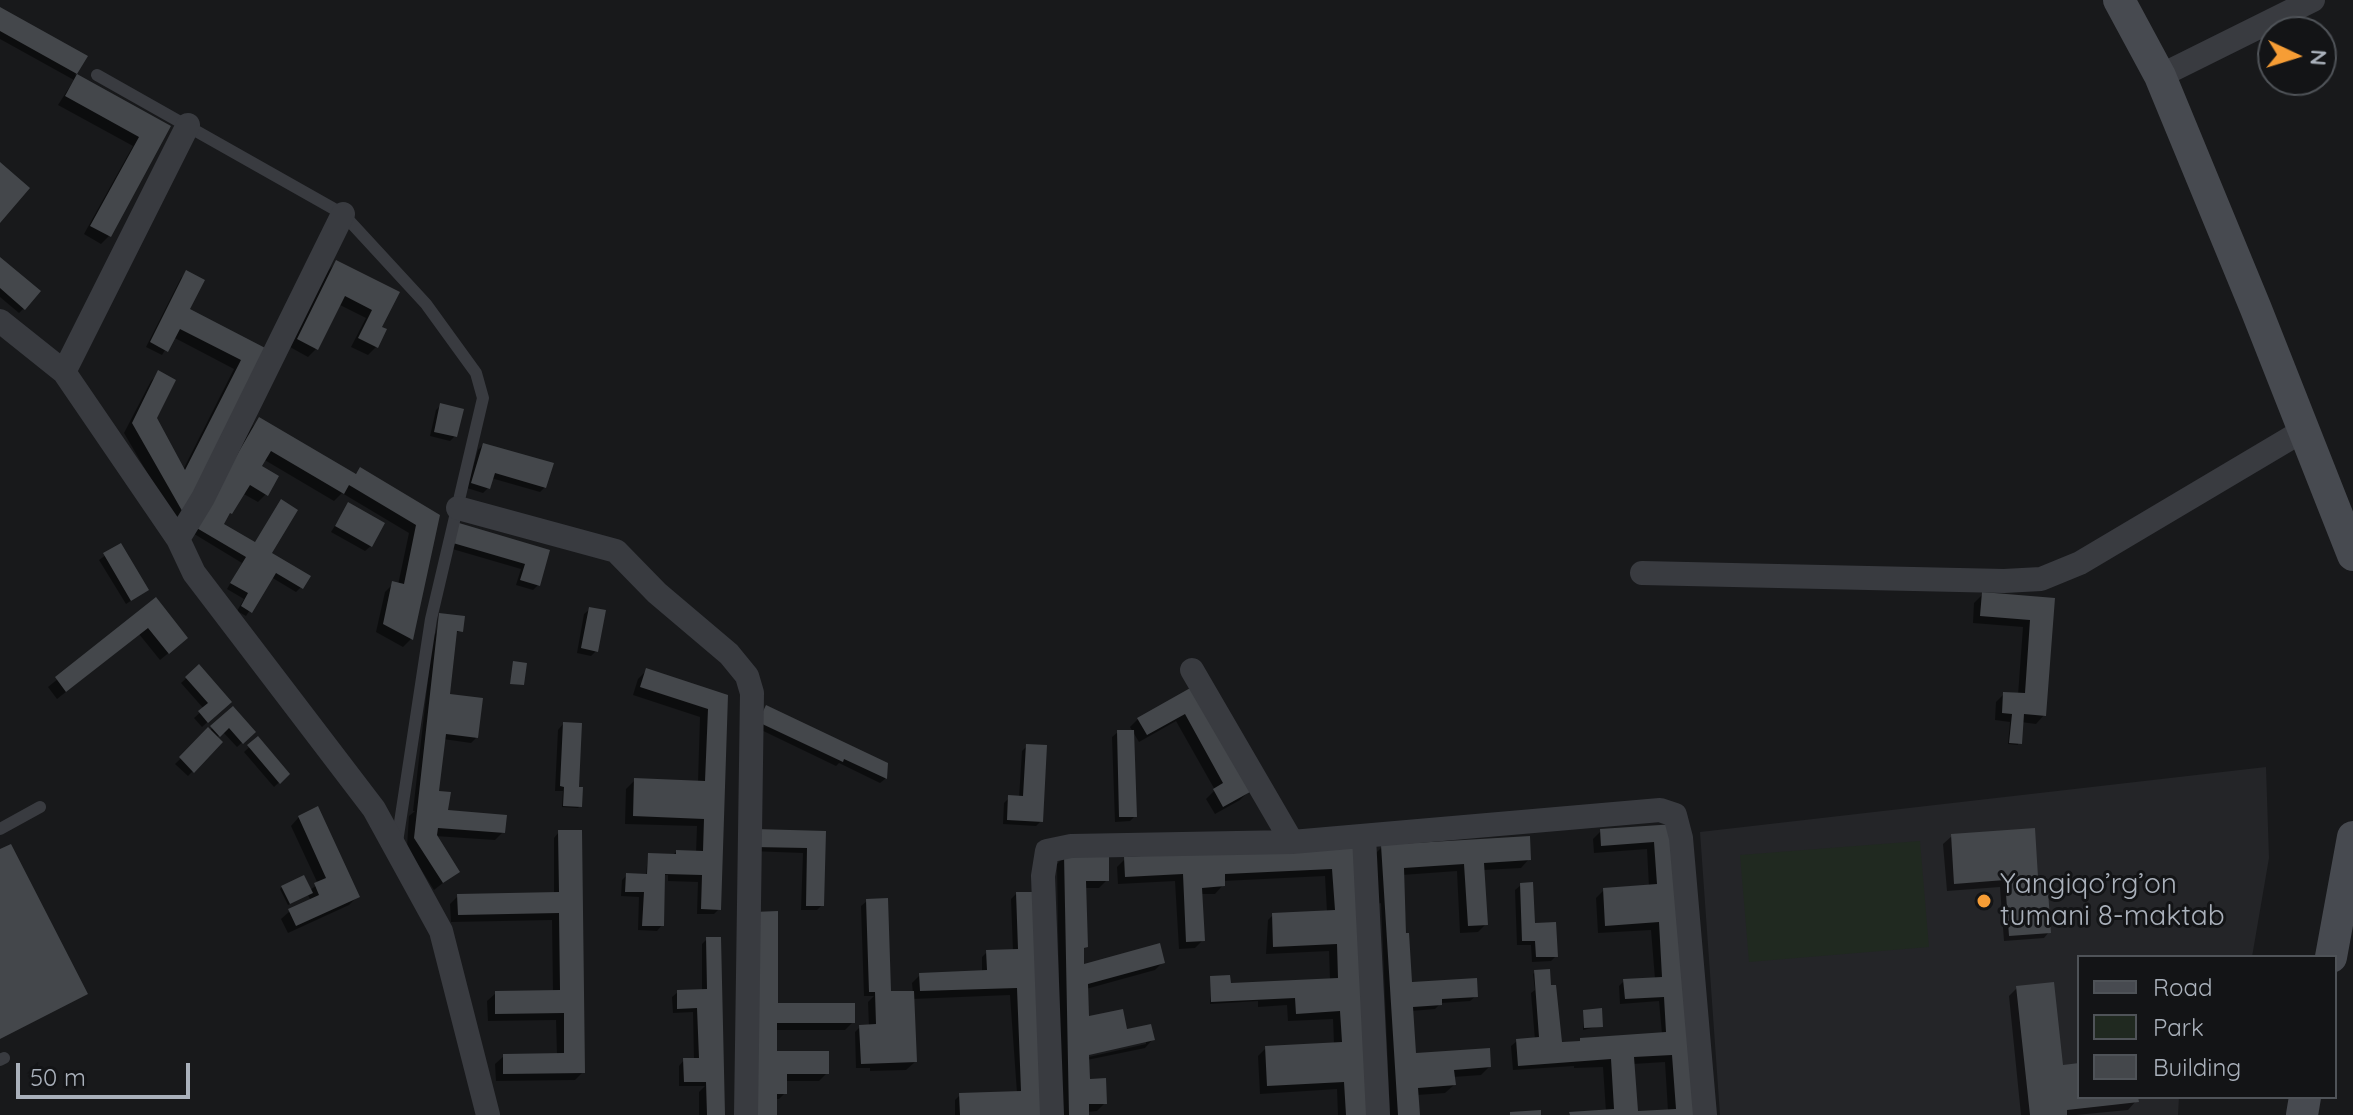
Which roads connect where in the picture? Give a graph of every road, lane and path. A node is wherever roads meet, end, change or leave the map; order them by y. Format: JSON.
{"nodes":[{"id":1,"x":2119,"y":0,"type":"edge"},
{"id":2,"x":2313,"y":0,"type":"edge"},
{"id":3,"x":97,"y":75,"type":"dead end"},
{"id":4,"x":2160,"y":76,"type":"junction"},
{"id":5,"x":188,"y":125,"type":"junction"},
{"id":6,"x":343,"y":214,"type":"junction"},
{"id":7,"x":4,"y":330,"type":"edge"},
{"id":8,"x":64,"y":372,"type":"junction"},
{"id":9,"x":2304,"y":430,"type":"junction"},
{"id":10,"x":458,"y":508,"type":"junction"},
{"id":11,"x":178,"y":539,"type":"junction"},
{"id":12,"x":2353,"y":555,"type":"edge"},
{"id":13,"x":1642,"y":573,"type":"dead end"},
{"id":14,"x":1192,"y":670,"type":"dead end"},
{"id":15,"x":40,"y":807,"type":"dead end"},
{"id":16,"x":0,"y":829,"type":"edge"},
{"id":17,"x":1364,"y":837,"type":"junction"},
{"id":18,"x":2353,"y":837,"type":"edge"},
{"id":19,"x":1292,"y":842,"type":"junction"},
{"id":20,"x":396,"y":849,"type":"junction"},
{"id":21,"x":2331,"y":955,"type":"edge"},
{"id":22,"x":488,"y":1115,"type":"edge"},
{"id":23,"x":746,"y":1115,"type":"edge"},
{"id":24,"x":1052,"y":1115,"type":"edge"},
{"id":25,"x":1378,"y":1115,"type":"edge"},
{"id":26,"x":1705,"y":1115,"type":"edge"}],
"edges":[{"from":1,"to":4,"type":"street"},
{"from":2,"to":4,"type":"street"},
{"from":3,"to":5,"type":"lane"},
{"from":4,"to":9,"type":"street"},
{"from":5,"to":6,"type":"lane"},
{"from":5,"to":8,"type":"street"},
{"from":6,"to":10,"type":"lane"},
{"from":6,"to":11,"type":"street"},
{"from":7,"to":8,"type":"street"},
{"from":8,"to":11,"type":"street"},
{"from":9,"to":12,"type":"street"},
{"from":9,"to":13,"type":"street"},
{"from":10,"to":20,"type":"lane"},
{"from":10,"to":23,"type":"street"},
{"from":11,"to":20,"type":"street"},
{"from":14,"to":19,"type":"street"},
{"from":15,"to":16,"type":"lane"},
{"from":17,"to":19,"type":"street"},
{"from":17,"to":25,"type":"street"},
{"from":17,"to":26,"type":"street"},
{"from":18,"to":21,"type":"street"},
{"from":19,"to":24,"type":"street"},
{"from":20,"to":22,"type":"street"}]}
